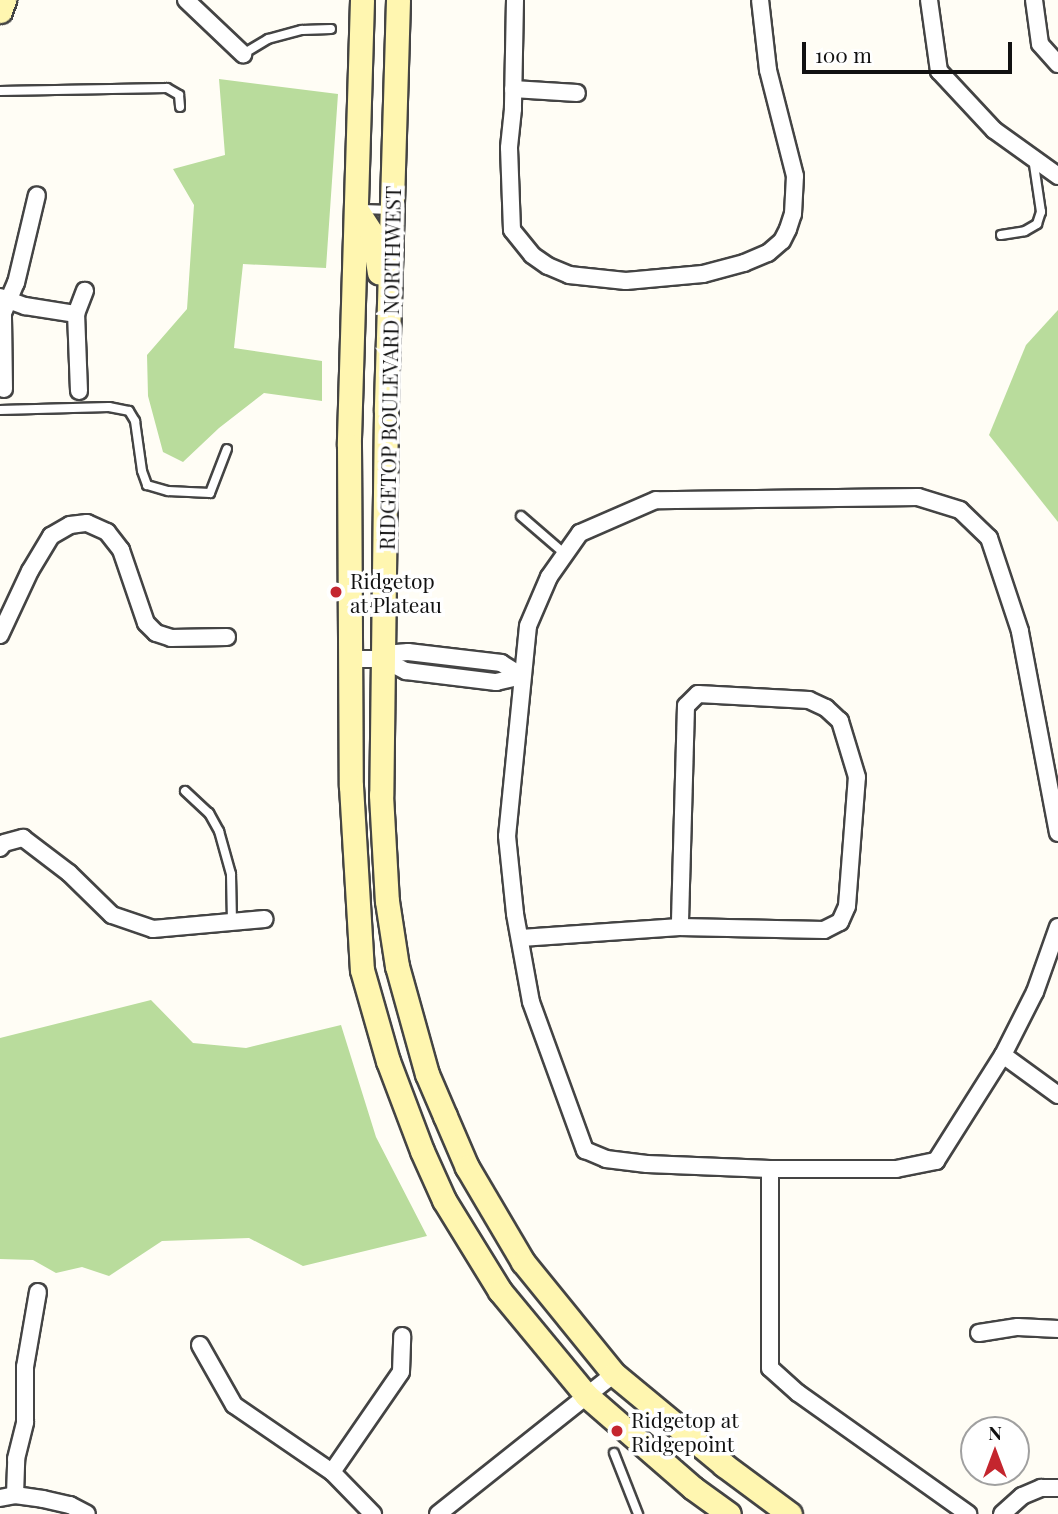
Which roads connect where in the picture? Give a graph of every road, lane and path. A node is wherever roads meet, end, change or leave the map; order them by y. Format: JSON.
{"nodes":[{"id":1,"x":4,"y":0,"type":"edge"},
{"id":2,"x":186,"y":0,"type":"edge"},
{"id":3,"x":362,"y":0,"type":"edge"},
{"id":4,"x":398,"y":0,"type":"edge"},
{"id":5,"x":515,"y":0,"type":"edge"},
{"id":6,"x":760,"y":0,"type":"edge"},
{"id":7,"x":929,"y":0,"type":"edge"},
{"id":8,"x":1034,"y":0,"type":"edge"},
{"id":9,"x":0,"y":11,"type":"edge"},
{"id":10,"x":331,"y":29,"type":"dead end"},
{"id":11,"x":243,"y":54,"type":"joint"},
{"id":12,"x":1058,"y":64,"type":"edge"},
{"id":13,"x":513,"y":89,"type":"junction"},
{"id":14,"x":0,"y":91,"type":"edge"},
{"id":15,"x":577,"y":93,"type":"dead end"},
{"id":16,"x":180,"y":107,"type":"dead end"},
{"id":17,"x":1032,"y":158,"type":"junction"},
{"id":18,"x":1058,"y":176,"type":"edge"},
{"id":19,"x":37,"y":195,"type":"dead end"},
{"id":20,"x":356,"y":209,"type":"junction"},
{"id":21,"x":392,"y":211,"type":"junction"},
{"id":22,"x":1001,"y":235,"type":"dead end"},
{"id":23,"x":85,"y":291,"type":"dead end"},
{"id":24,"x":4,"y":299,"type":"edge"},
{"id":25,"x":76,"y":314,"type":"junction"},
{"id":26,"x":388,"y":342,"type":"junction"},
{"id":27,"x":4,"y":389,"type":"dead end"},
{"id":28,"x":79,"y":391,"type":"dead end"},
{"id":29,"x":0,"y":410,"type":"edge"},
{"id":30,"x":227,"y":449,"type":"dead end"},
{"id":31,"x":521,"y":516,"type":"dead end"},
{"id":32,"x":565,"y":554,"type":"junction"},
{"id":33,"x":0,"y":635,"type":"edge"},
{"id":34,"x":227,"y":637,"type":"dead end"},
{"id":35,"x":351,"y":659,"type":"junction"},
{"id":36,"x":383,"y":659,"type":"junction"},
{"id":37,"x":522,"y":676,"type":"junction"},
{"id":38,"x":185,"y":791,"type":"dead end"},
{"id":39,"x":1058,"y":833,"type":"edge"},
{"id":40,"x":0,"y":848,"type":"edge"},
{"id":41,"x":265,"y":919,"type":"dead end"},
{"id":42,"x":232,"y":923,"type":"junction"},
{"id":43,"x":680,"y":927,"type":"junction"},
{"id":44,"x":1058,"y":927,"type":"edge"},
{"id":45,"x":521,"y":938,"type":"junction"},
{"id":46,"x":1003,"y":1055,"type":"junction"},
{"id":47,"x":1058,"y":1095,"type":"edge"},
{"id":48,"x":770,"y":1169,"type":"junction"},
{"id":49,"x":38,"y":1292,"type":"dead end"},
{"id":50,"x":1058,"y":1329,"type":"edge"},
{"id":51,"x":979,"y":1333,"type":"dead end"},
{"id":52,"x":402,"y":1336,"type":"dead end"},
{"id":53,"x":200,"y":1345,"type":"dead end"},
{"id":54,"x":614,"y":1374,"type":"junction"},
{"id":55,"x":586,"y":1395,"type":"junction"},
{"id":56,"x":614,"y":1453,"type":"dead end"},
{"id":57,"x":332,"y":1472,"type":"junction"},
{"id":58,"x":1058,"y":1488,"type":"edge"},
{"id":59,"x":7,"y":1497,"type":"edge"},
{"id":60,"x":461,"y":1507,"type":"edge"},
{"id":61,"x":87,"y":1514,"type":"edge"},
{"id":62,"x":373,"y":1514,"type":"edge"},
{"id":63,"x":438,"y":1514,"type":"edge"},
{"id":64,"x":638,"y":1514,"type":"edge"},
{"id":65,"x":729,"y":1514,"type":"edge"},
{"id":66,"x":790,"y":1514,"type":"edge"},
{"id":67,"x":968,"y":1514,"type":"edge"},
{"id":68,"x":1002,"y":1514,"type":"edge"}],
"edges":[{"from":1,"to":9,"type":"main road"},
{"from":2,"to":11,"type":"street"},
{"from":3,"to":20,"type":"main road","name":"RIDGETOP BOULEVARD NORTHWEST"},
{"from":4,"to":21,"type":"main road","name":"RIDGETOP BOULEVARD NORTHWEST"},
{"from":5,"to":13,"type":"street"},
{"from":6,"to":13,"type":"street"},
{"from":7,"to":17,"type":"street"},
{"from":8,"to":12,"type":"street"},
{"from":10,"to":11,"type":"lane"},
{"from":13,"to":15,"type":"street"},
{"from":14,"to":16,"type":"lane"},
{"from":17,"to":18,"type":"street"},
{"from":17,"to":22,"type":"lane"},
{"from":19,"to":24,"type":"street"},
{"from":20,"to":21,"type":"lane"},
{"from":20,"to":26,"type":"main road"},
{"from":20,"to":35,"type":"main road","name":"RIDGETOP BOULEVARD NORTHWEST"},
{"from":21,"to":26,"type":"main road","name":"RIDGETOP BOULEVARD NORTHWEST"},
{"from":23,"to":25,"type":"street"},
{"from":24,"to":25,"type":"street"},
{"from":24,"to":27,"type":"street"},
{"from":25,"to":28,"type":"street"},
{"from":26,"to":36,"type":"main road","name":"RIDGETOP BOULEVARD NORTHWEST"},
{"from":29,"to":30,"type":"lane"},
{"from":31,"to":32,"type":"lane"},
{"from":32,"to":37,"type":"street"},
{"from":32,"to":39,"type":"street"},
{"from":33,"to":34,"type":"street"},
{"from":35,"to":36,"type":"street"},
{"from":35,"to":55,"type":"main road","name":"RIDGETOP BOULEVARD NORTHWEST"},
{"from":36,"to":37,"type":"street"},
{"from":36,"to":54,"type":"main road","name":"RIDGETOP BOULEVARD NORTHWEST"},
{"from":37,"to":45,"type":"street"},
{"from":38,"to":42,"type":"lane"},
{"from":40,"to":42,"type":"street"},
{"from":41,"to":42,"type":"street"},
{"from":43,"to":43,"type":"street"},
{"from":43,"to":45,"type":"street"},
{"from":44,"to":46,"type":"street"},
{"from":45,"to":48,"type":"street"},
{"from":46,"to":47,"type":"street"},
{"from":46,"to":48,"type":"street"},
{"from":48,"to":67,"type":"street"},
{"from":49,"to":59,"type":"street"},
{"from":50,"to":51,"type":"street"},
{"from":52,"to":57,"type":"street"},
{"from":53,"to":57,"type":"street"},
{"from":54,"to":55,"type":"street"},
{"from":54,"to":66,"type":"main road","name":"RIDGETOP BOULEVARD NORTHWEST"},
{"from":55,"to":60,"type":"street"},
{"from":55,"to":65,"type":"main road","name":"RIDGETOP BOULEVARD NORTHWEST"},
{"from":56,"to":64,"type":"lane"},
{"from":57,"to":62,"type":"street"},
{"from":58,"to":68,"type":"street"},
{"from":59,"to":61,"type":"street"},
{"from":60,"to":63,"type":"street"}]}
